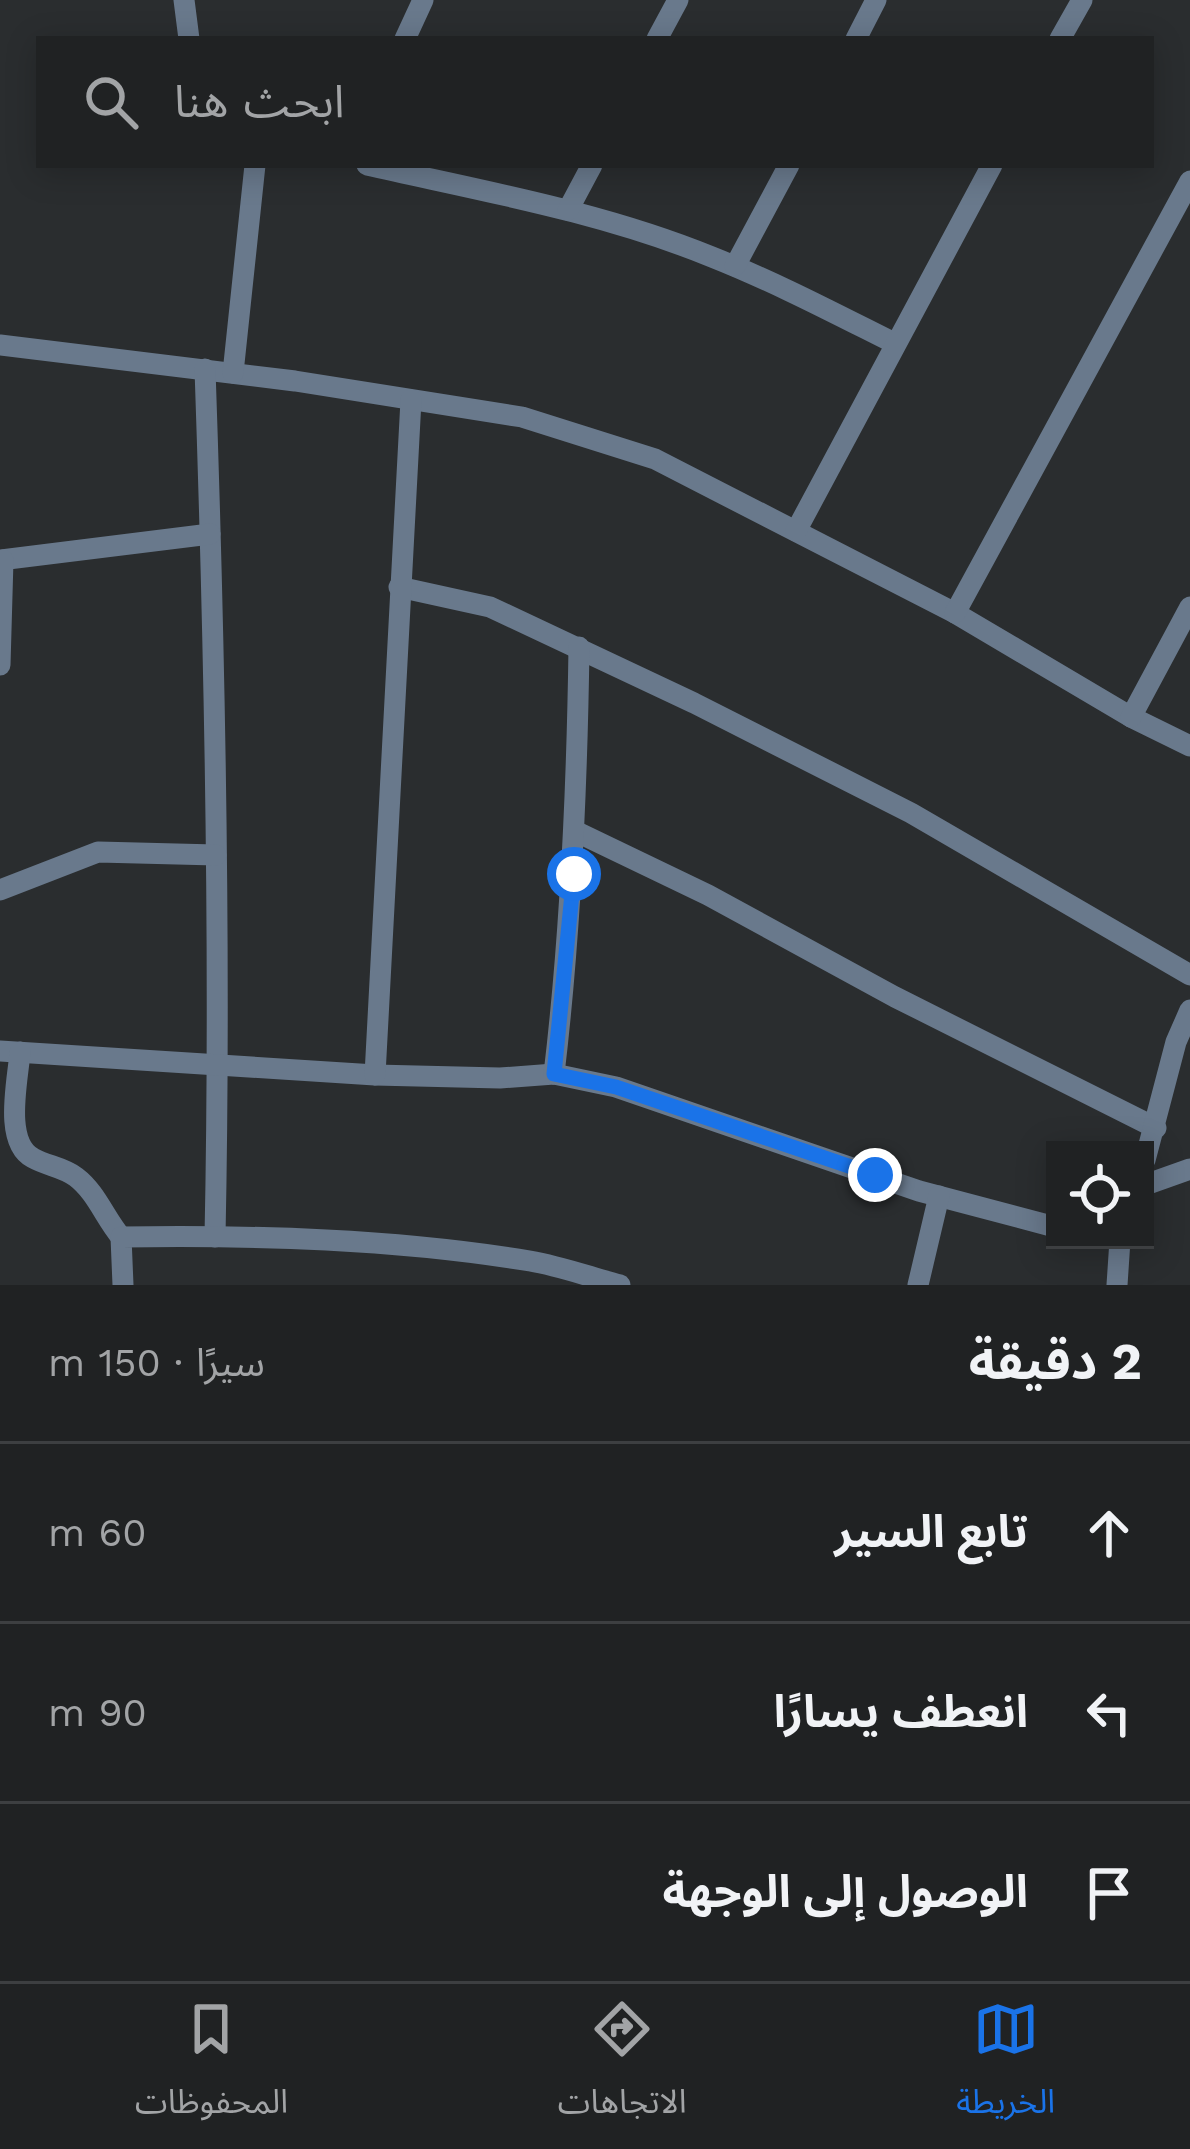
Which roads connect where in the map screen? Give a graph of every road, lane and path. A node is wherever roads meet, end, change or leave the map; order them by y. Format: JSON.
{"nodes":[{"id":1,"x":184,"y":0,"type":"edge"},
{"id":2,"x":423,"y":0,"type":"edge"},
{"id":3,"x":678,"y":0,"type":"edge"},
{"id":4,"x":876,"y":0,"type":"edge"},
{"id":5,"x":1082,"y":0,"type":"edge"},
{"id":6,"x":189,"y":36,"type":"edge"},
{"id":7,"x":405,"y":36,"type":"edge"},
{"id":8,"x":659,"y":36,"type":"edge"},
{"id":9,"x":858,"y":36,"type":"edge"},
{"id":10,"x":1062,"y":36,"type":"edge"},
{"id":11,"x":255,"y":168,"type":"edge"},
{"id":12,"x":380,"y":168,"type":"edge"},
{"id":13,"x":590,"y":168,"type":"edge"},
{"id":14,"x":787,"y":168,"type":"edge"},
{"id":15,"x":990,"y":168,"type":"edge"},
{"id":16,"x":1190,"y":181,"type":"edge"},
{"id":17,"x":568,"y":210,"type":"junction"},
{"id":18,"x":735,"y":266,"type":"junction"},
{"id":19,"x":894,"y":343,"type":"junction"},
{"id":20,"x":0,"y":344,"type":"edge"},
{"id":21,"x":205,"y":370,"type":"junction"},
{"id":22,"x":233,"y":373,"type":"junction"},
{"id":23,"x":411,"y":400,"type":"junction"},
{"id":24,"x":796,"y":531,"type":"junction"},
{"id":25,"x":210,"y":534,"type":"junction"},
{"id":26,"x":1,"y":560,"type":"edge"},
{"id":27,"x":399,"y":587,"type":"junction"},
{"id":28,"x":1190,"y":607,"type":"edge"},
{"id":29,"x":955,"y":613,"type":"junction"},
{"id":30,"x":579,"y":647,"type":"junction"},
{"id":31,"x":0,"y":665,"type":"edge"},
{"id":32,"x":1131,"y":717,"type":"junction"},
{"id":33,"x":1190,"y":746,"type":"edge"},
{"id":34,"x":577,"y":832,"type":"junction"},
{"id":35,"x":216,"y":855,"type":"junction"},
{"id":36,"x":0,"y":890,"type":"edge"},
{"id":37,"x":1190,"y":974,"type":"edge"},
{"id":38,"x":1190,"y":1010,"type":"edge"},
{"id":39,"x":10,"y":1051,"type":"edge"},
{"id":40,"x":219,"y":1067,"type":"junction"},
{"id":41,"x":554,"y":1074,"type":"junction"},
{"id":42,"x":375,"y":1075,"type":"junction"},
{"id":43,"x":1156,"y":1128,"type":"junction"},
{"id":44,"x":1152,"y":1141,"type":"edge"},
{"id":45,"x":1190,"y":1168,"type":"edge"},
{"id":46,"x":1154,"y":1182,"type":"edge"},
{"id":47,"x":939,"y":1196,"type":"junction"},
{"id":48,"x":1046,"y":1225,"type":"edge"},
{"id":49,"x":122,"y":1237,"type":"junction"},
{"id":50,"x":214,"y":1237,"type":"junction"},
{"id":51,"x":1115,"y":1249,"type":"edge"},
{"id":52,"x":123,"y":1285,"type":"edge"},
{"id":53,"x":620,"y":1285,"type":"edge"},
{"id":54,"x":918,"y":1285,"type":"edge"},
{"id":55,"x":1117,"y":1285,"type":"edge"}],
"edges":[{"from":1,"to":6,"type":"street"},
{"from":2,"to":7,"type":"street"},
{"from":3,"to":8,"type":"street"},
{"from":4,"to":9,"type":"street"},
{"from":5,"to":10,"type":"street"},
{"from":11,"to":22,"type":"street"},
{"from":12,"to":17,"type":"street"},
{"from":13,"to":17,"type":"street"},
{"from":14,"to":18,"type":"street"},
{"from":15,"to":19,"type":"street"},
{"from":16,"to":29,"type":"street"},
{"from":17,"to":18,"type":"street"},
{"from":18,"to":19,"type":"street"},
{"from":19,"to":24,"type":"street"},
{"from":20,"to":21,"type":"street"},
{"from":21,"to":22,"type":"street"},
{"from":21,"to":25,"type":"street"},
{"from":22,"to":23,"type":"street"},
{"from":23,"to":24,"type":"street"},
{"from":23,"to":27,"type":"street"},
{"from":24,"to":29,"type":"street"},
{"from":25,"to":26,"type":"street"},
{"from":25,"to":35,"type":"street"},
{"from":26,"to":31,"type":"street"},
{"from":27,"to":30,"type":"street"},
{"from":27,"to":42,"type":"street"},
{"from":28,"to":32,"type":"street"},
{"from":29,"to":32,"type":"street"},
{"from":30,"to":34,"type":"street"},
{"from":30,"to":37,"type":"street"},
{"from":32,"to":33,"type":"street"},
{"from":34,"to":41,"type":"street"},
{"from":34,"to":43,"type":"street"},
{"from":35,"to":36,"type":"street"},
{"from":35,"to":40,"type":"street"},
{"from":38,"to":43,"type":"street"},
{"from":39,"to":40,"type":"street"},
{"from":39,"to":49,"type":"street"},
{"from":40,"to":42,"type":"street"},
{"from":40,"to":50,"type":"street"},
{"from":41,"to":42,"type":"street"},
{"from":41,"to":47,"type":"street"},
{"from":43,"to":44,"type":"street"},
{"from":45,"to":46,"type":"street"},
{"from":47,"to":48,"type":"street"},
{"from":47,"to":54,"type":"street"},
{"from":49,"to":50,"type":"street"},
{"from":49,"to":52,"type":"street"},
{"from":50,"to":53,"type":"street"},
{"from":51,"to":55,"type":"street"}]}
